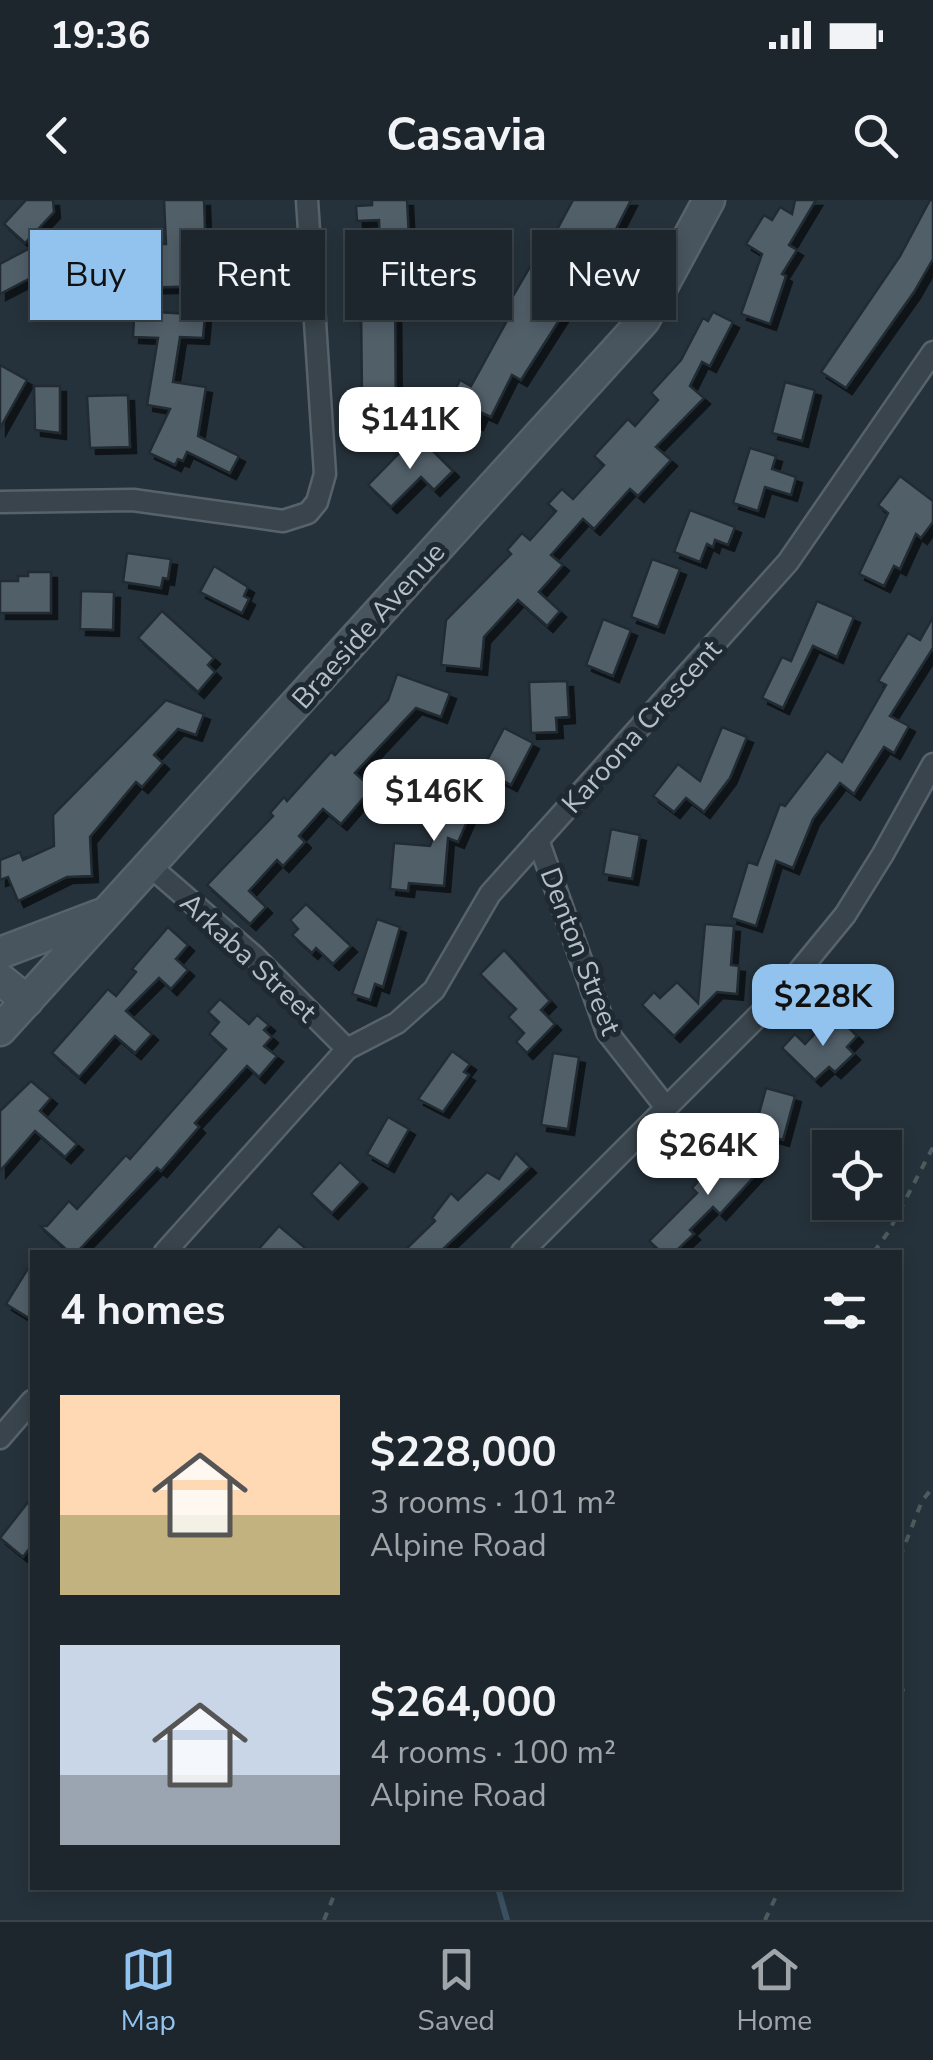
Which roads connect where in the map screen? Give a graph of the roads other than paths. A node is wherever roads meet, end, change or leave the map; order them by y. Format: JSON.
{"nodes":[{"id":1,"x":307,"y":200,"type":"edge"},
{"id":2,"x":709,"y":200,"type":"edge"},
{"id":3,"x":933,"y":352,"type":"edge"},
{"id":4,"x":0,"y":502,"type":"edge"},
{"id":5,"x":933,"y":764,"type":"edge"},
{"id":6,"x":538,"y":840,"type":"junction"},
{"id":7,"x":150,"y":866,"type":"junction"},
{"id":8,"x":106,"y":913,"type":"junction"},
{"id":9,"x":0,"y":953,"type":"edge"},
{"id":10,"x":0,"y":978,"type":"edge"},
{"id":11,"x":27,"y":1001,"type":"junction"},
{"id":12,"x":0,"y":1030,"type":"edge"},
{"id":13,"x":347,"y":1049,"type":"junction"},
{"id":14,"x":665,"y":1106,"type":"junction"},
{"id":15,"x":168,"y":1250,"type":"edge"},
{"id":16,"x":524,"y":1250,"type":"edge"},
{"id":17,"x":30,"y":1403,"type":"edge"},
{"id":18,"x":0,"y":1438,"type":"edge"}],
"edges":[{"from":1,"to":4,"type":"street"},
{"from":2,"to":7,"type":"street","name":"Braeside Avenue"},
{"from":3,"to":6,"type":"street","name":"Karoona Crescent"},
{"from":5,"to":14,"type":"street"},
{"from":6,"to":13,"type":"street","name":"Karoona Crescent"},
{"from":6,"to":14,"type":"street","name":"Denton Street"},
{"from":7,"to":8,"type":"street","name":"Braeside Avenue"},
{"from":7,"to":13,"type":"street","name":"Arkaba Street"},
{"from":8,"to":9,"type":"street"},
{"from":8,"to":11,"type":"street","name":"Braeside Avenue"},
{"from":10,"to":11,"type":"street"},
{"from":11,"to":12,"type":"street","name":"Braeside Avenue"},
{"from":13,"to":15,"type":"street","name":"Karoona Crescent"},
{"from":14,"to":16,"type":"street"},
{"from":17,"to":18,"type":"street"}]}
